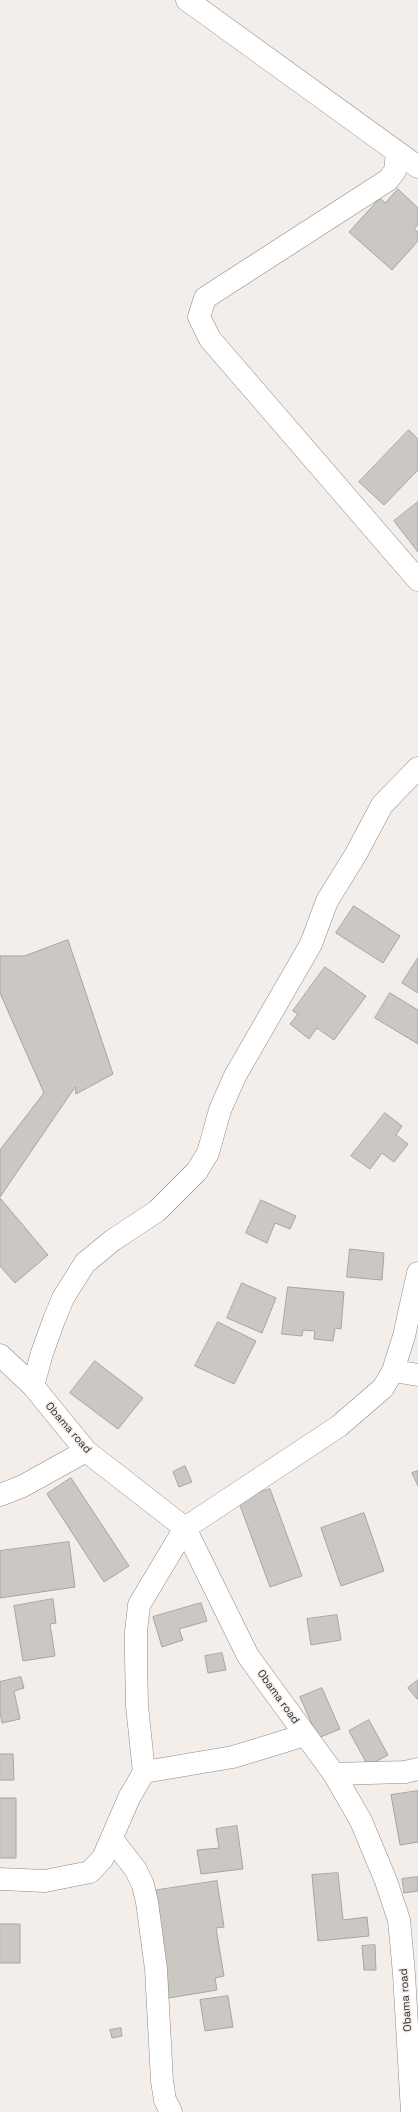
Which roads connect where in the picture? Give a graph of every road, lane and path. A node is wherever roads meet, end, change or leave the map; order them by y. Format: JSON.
{"nodes":[{"id":1,"x":187,"y":0,"type":"edge"},
{"id":2,"x":397,"y":153,"type":"junction"},
{"id":3,"x":418,"y":167,"type":"edge"},
{"id":4,"x":418,"y":580,"type":"edge"},
{"id":5,"x":418,"y":768,"type":"edge"},
{"id":6,"x":418,"y":1273,"type":"edge"},
{"id":7,"x":0,"y":1355,"type":"edge"},
{"id":8,"x":393,"y":1371,"type":"junction"},
{"id":9,"x":418,"y":1375,"type":"edge"},
{"id":10,"x":33,"y":1386,"type":"junction"},
{"id":11,"x":86,"y":1451,"type":"junction"},
{"id":12,"x":0,"y":1495,"type":"edge"},
{"id":13,"x":184,"y":1528,"type":"junction"},
{"id":14,"x":305,"y":1736,"type":"junction"},
{"id":15,"x":418,"y":1768,"type":"edge"},
{"id":16,"x":144,"y":1772,"type":"junction"},
{"id":17,"x":334,"y":1774,"type":"junction"},
{"id":18,"x":112,"y":1839,"type":"junction"},
{"id":19,"x":0,"y":1879,"type":"edge"},
{"id":20,"x":171,"y":2112,"type":"edge"},
{"id":21,"x":412,"y":2112,"type":"edge"}],
"edges":[{"from":1,"to":2,"type":"street"},
{"from":2,"to":3,"type":"street"},
{"from":2,"to":4,"type":"street"},
{"from":5,"to":10,"type":"street"},
{"from":6,"to":8,"type":"street"},
{"from":7,"to":10,"type":"street","name":"Obama road"},
{"from":8,"to":9,"type":"street"},
{"from":8,"to":13,"type":"street"},
{"from":10,"to":11,"type":"street","name":"Obama road"},
{"from":11,"to":12,"type":"street"},
{"from":11,"to":13,"type":"street","name":"Obama road"},
{"from":13,"to":14,"type":"street","name":"Obama road"},
{"from":13,"to":16,"type":"street"},
{"from":14,"to":16,"type":"street"},
{"from":14,"to":17,"type":"street","name":"Obama road"},
{"from":15,"to":17,"type":"street"},
{"from":16,"to":18,"type":"street"},
{"from":17,"to":21,"type":"street","name":"Obama road"},
{"from":18,"to":19,"type":"street"},
{"from":18,"to":20,"type":"street"}]}
